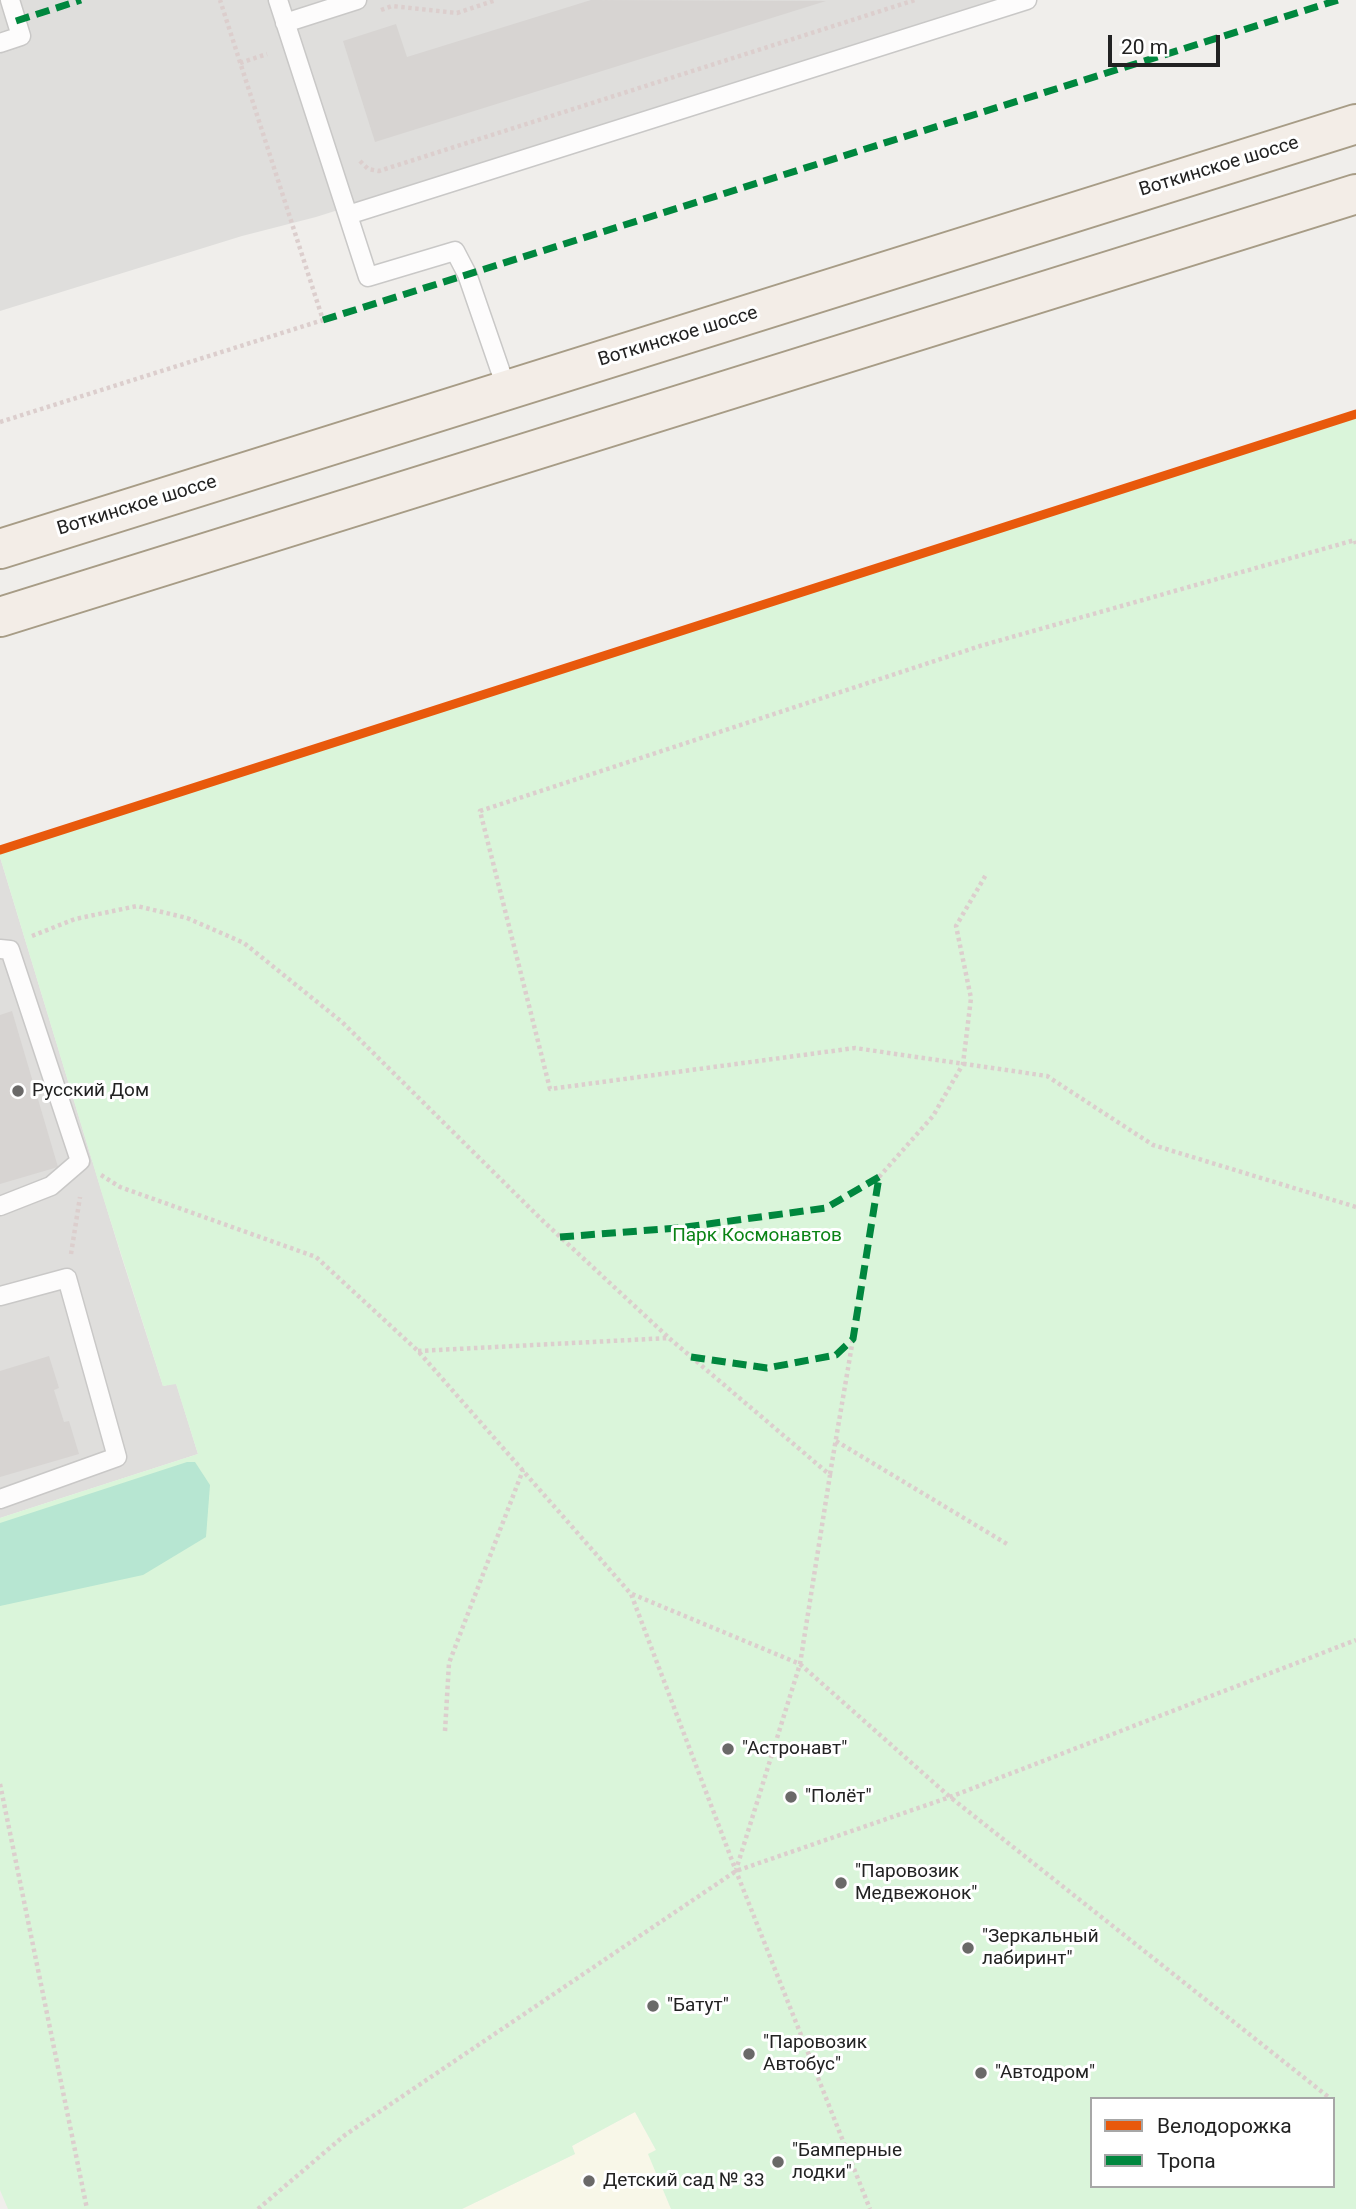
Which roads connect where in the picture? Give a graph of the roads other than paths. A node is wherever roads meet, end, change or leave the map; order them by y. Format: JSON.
{"nodes":[{"id":1,"x":10,"y":0,"type":"edge"},
{"id":2,"x":278,"y":0,"type":"edge"},
{"id":3,"x":358,"y":0,"type":"edge"},
{"id":4,"x":1027,"y":0,"type":"edge"},
{"id":5,"x":285,"y":23,"type":"junction"},
{"id":6,"x":0,"y":43,"type":"edge"},
{"id":7,"x":1356,"y":124,"type":"edge"},
{"id":8,"x":1356,"y":194,"type":"edge"},
{"id":9,"x":348,"y":215,"type":"junction"},
{"id":10,"x":507,"y":390,"type":"junction"},
{"id":11,"x":0,"y":549,"type":"edge"},
{"id":12,"x":0,"y":617,"type":"edge"},
{"id":13,"x":5,"y":949,"type":"edge"},
{"id":14,"x":0,"y":1206,"type":"edge"},
{"id":15,"x":0,"y":1296,"type":"edge"},
{"id":16,"x":0,"y":1499,"type":"edge"}],
"edges":[{"from":1,"to":6,"type":"lane"},
{"from":2,"to":5,"type":"lane"},
{"from":3,"to":5,"type":"lane"},
{"from":4,"to":9,"type":"lane"},
{"from":5,"to":9,"type":"lane"},
{"from":7,"to":10,"type":"main road","name":"Воткинское шоссе"},
{"from":8,"to":12,"type":"main road"},
{"from":9,"to":10,"type":"lane"},
{"from":10,"to":11,"type":"main road","name":"Воткинское шоссе"},
{"from":13,"to":14,"type":"lane"},
{"from":15,"to":16,"type":"lane"}]}
